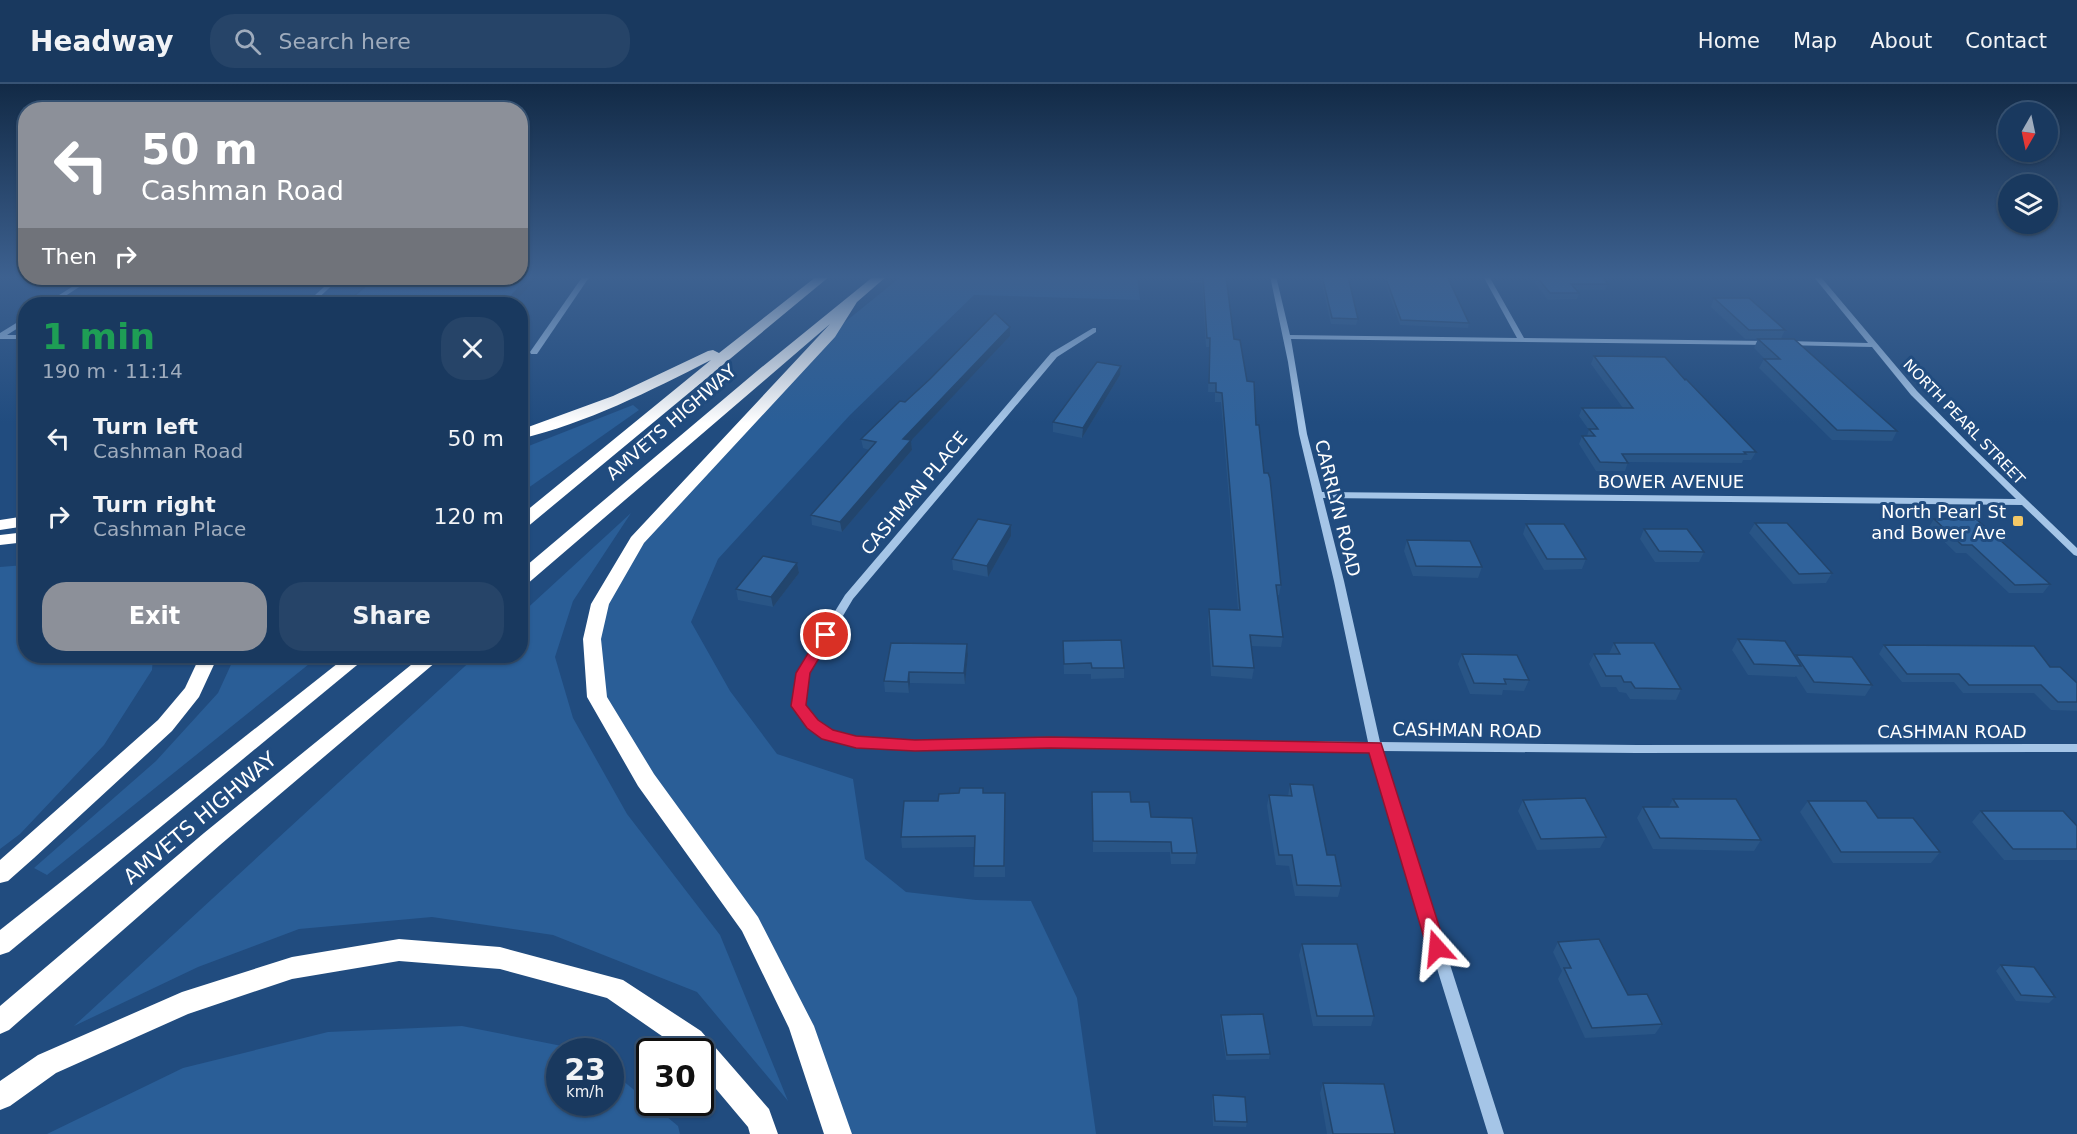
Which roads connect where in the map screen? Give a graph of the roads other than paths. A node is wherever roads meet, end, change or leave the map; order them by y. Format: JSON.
{"nodes":[{"id":1,"x":17,"y":325,"type":"edge"},
{"id":2,"x":553,"y":325,"type":"edge"},
{"id":3,"x":761,"y":325,"type":"edge"},
{"id":4,"x":823,"y":325,"type":"edge"},
{"id":5,"x":836,"y":325,"type":"edge"},
{"id":6,"x":1283,"y":325,"type":"edge"},
{"id":7,"x":1514,"y":325,"type":"edge"},
{"id":8,"x":1856,"y":325,"type":"edge"},
{"id":9,"x":1094,"y":330,"type":"dead end"},
{"id":10,"x":0,"y":336,"type":"edge"},
{"id":11,"x":18,"y":337,"type":"edge"},
{"id":12,"x":1286,"y":337,"type":"junction"},
{"id":13,"x":1522,"y":340,"type":"junction"},
{"id":14,"x":739,"y":342,"type":"junction"},
{"id":15,"x":1872,"y":345,"type":"junction"},
{"id":16,"x":534,"y":352,"type":"dead end"},
{"id":17,"x":528,"y":433,"type":"edge"},
{"id":18,"x":1318,"y":495,"type":"junction"},
{"id":19,"x":2023,"y":502,"type":"junction"},
{"id":20,"x":528,"y":518,"type":"edge"},
{"id":21,"x":18,"y":522,"type":"edge"},
{"id":22,"x":0,"y":525,"type":"edge"},
{"id":23,"x":18,"y":538,"type":"edge"},
{"id":24,"x":0,"y":540,"type":"edge"},
{"id":25,"x":2077,"y":553,"type":"edge"},
{"id":26,"x":528,"y":574,"type":"edge"},
{"id":27,"x":207,"y":663,"type":"edge"},
{"id":28,"x":350,"y":663,"type":"edge"},
{"id":29,"x":426,"y":663,"type":"edge"},
{"id":30,"x":799,"y":705,"type":"joint"},
{"id":31,"x":1375,"y":747,"type":"junction"},
{"id":32,"x":2077,"y":748,"type":"edge"},
{"id":33,"x":0,"y":874,"type":"edge"},
{"id":34,"x":0,"y":944,"type":"edge"},
{"id":35,"x":0,"y":1022,"type":"edge"},
{"id":36,"x":0,"y":1097,"type":"edge"},
{"id":37,"x":764,"y":1134,"type":"edge"},
{"id":38,"x":838,"y":1134,"type":"edge"},
{"id":39,"x":1496,"y":1134,"type":"edge"}],
"edges":[{"from":1,"to":10,"type":"street"},
{"from":2,"to":16,"type":"street"},
{"from":3,"to":14,"type":"highway","name":"AMVETS HIGHWAY"},
{"from":4,"to":26,"type":"highway","name":"AMVETS HIGHWAY"},
{"from":5,"to":38,"type":"highway"},
{"from":6,"to":12,"type":"street","name":"CARRLYN ROAD"},
{"from":7,"to":13,"type":"street"},
{"from":8,"to":15,"type":"street","name":"NORTH PEARL STREET"},
{"from":9,"to":30,"type":"street","name":"CASHMAN PLACE"},
{"from":10,"to":11,"type":"street"},
{"from":12,"to":13,"type":"street"},
{"from":12,"to":18,"type":"street","name":"CARRLYN ROAD"},
{"from":13,"to":15,"type":"street"},
{"from":14,"to":17,"type":"highway"},
{"from":14,"to":20,"type":"highway","name":"AMVETS HIGHWAY"},
{"from":15,"to":19,"type":"street","name":"NORTH PEARL STREET"},
{"from":18,"to":19,"type":"street","name":"BOWER AVENUE"},
{"from":18,"to":31,"type":"street","name":"CARRLYN ROAD"},
{"from":19,"to":25,"type":"street","name":"NORTH PEARL STREET"},
{"from":21,"to":22,"type":"highway"},
{"from":23,"to":24,"type":"highway"},
{"from":27,"to":33,"type":"highway"},
{"from":28,"to":34,"type":"highway","name":"AMVETS HIGHWAY"},
{"from":29,"to":35,"type":"highway","name":"AMVETS HIGHWAY"},
{"from":30,"to":31,"type":"street","name":"CASHMAN ROAD"},
{"from":31,"to":32,"type":"street","name":"CASHMAN ROAD"},
{"from":31,"to":39,"type":"street","name":"CARRLYN ROAD"},
{"from":36,"to":37,"type":"highway"}]}
